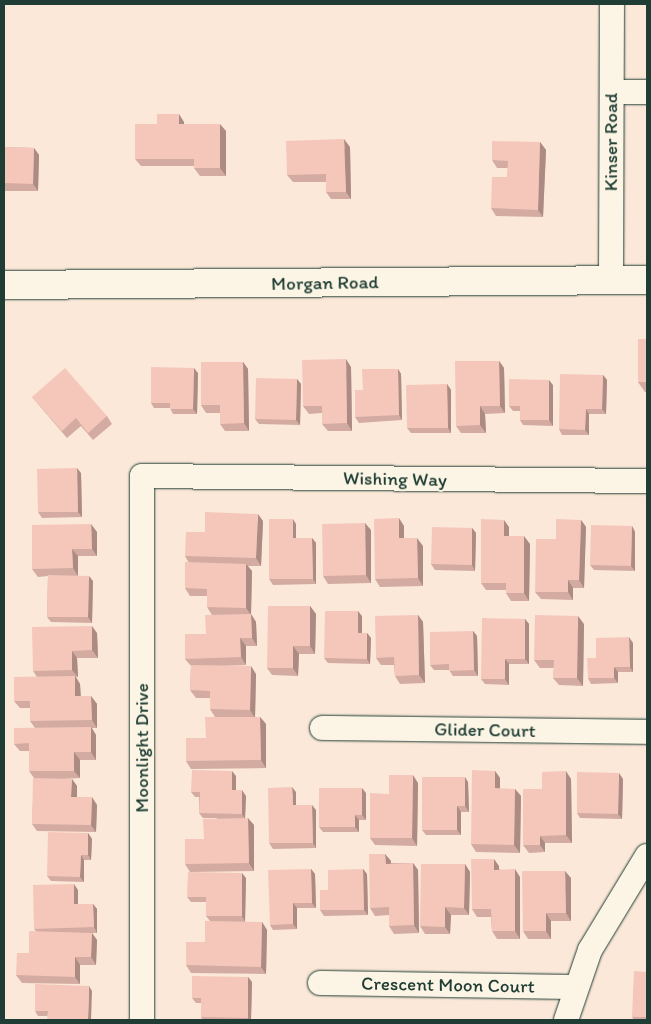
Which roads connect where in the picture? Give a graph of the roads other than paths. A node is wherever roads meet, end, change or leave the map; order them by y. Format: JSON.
{"nodes":[{"id":1,"x":612,"y":4,"type":"edge"},
{"id":2,"x":612,"y":92,"type":"junction"},
{"id":3,"x":647,"y":92,"type":"edge"},
{"id":4,"x":611,"y":280,"type":"junction"},
{"id":5,"x":647,"y":280,"type":"edge"},
{"id":6,"x":4,"y":285,"type":"edge"},
{"id":7,"x":142,"y":476,"type":"joint"},
{"id":8,"x":647,"y":481,"type":"edge"},
{"id":9,"x":322,"y":728,"type":"dead end"},
{"id":10,"x":647,"y":732,"type":"edge"},
{"id":11,"x":647,"y":856,"type":"edge"},
{"id":12,"x":641,"y":881,"type":"edge"},
{"id":13,"x":320,"y":983,"type":"dead end"},
{"id":14,"x":575,"y":986,"type":"junction"},
{"id":15,"x":142,"y":1020,"type":"edge"},
{"id":16,"x":566,"y":1020,"type":"edge"}],
"edges":[{"from":1,"to":2,"type":"street","name":"Kinser Road"},
{"from":2,"to":3,"type":"street"},
{"from":2,"to":4,"type":"street","name":"Kinser Road"},
{"from":4,"to":5,"type":"street","name":"Morgan Road"},
{"from":4,"to":6,"type":"street","name":"Morgan Road"},
{"from":7,"to":8,"type":"street","name":"Wishing Way"},
{"from":7,"to":15,"type":"street","name":"Moonlight Drive"},
{"from":9,"to":10,"type":"street","name":"Glider Court"},
{"from":11,"to":12,"type":"street"},
{"from":12,"to":14,"type":"street"},
{"from":13,"to":14,"type":"street","name":"Crescent Moon Court"},
{"from":14,"to":16,"type":"street"}]}
